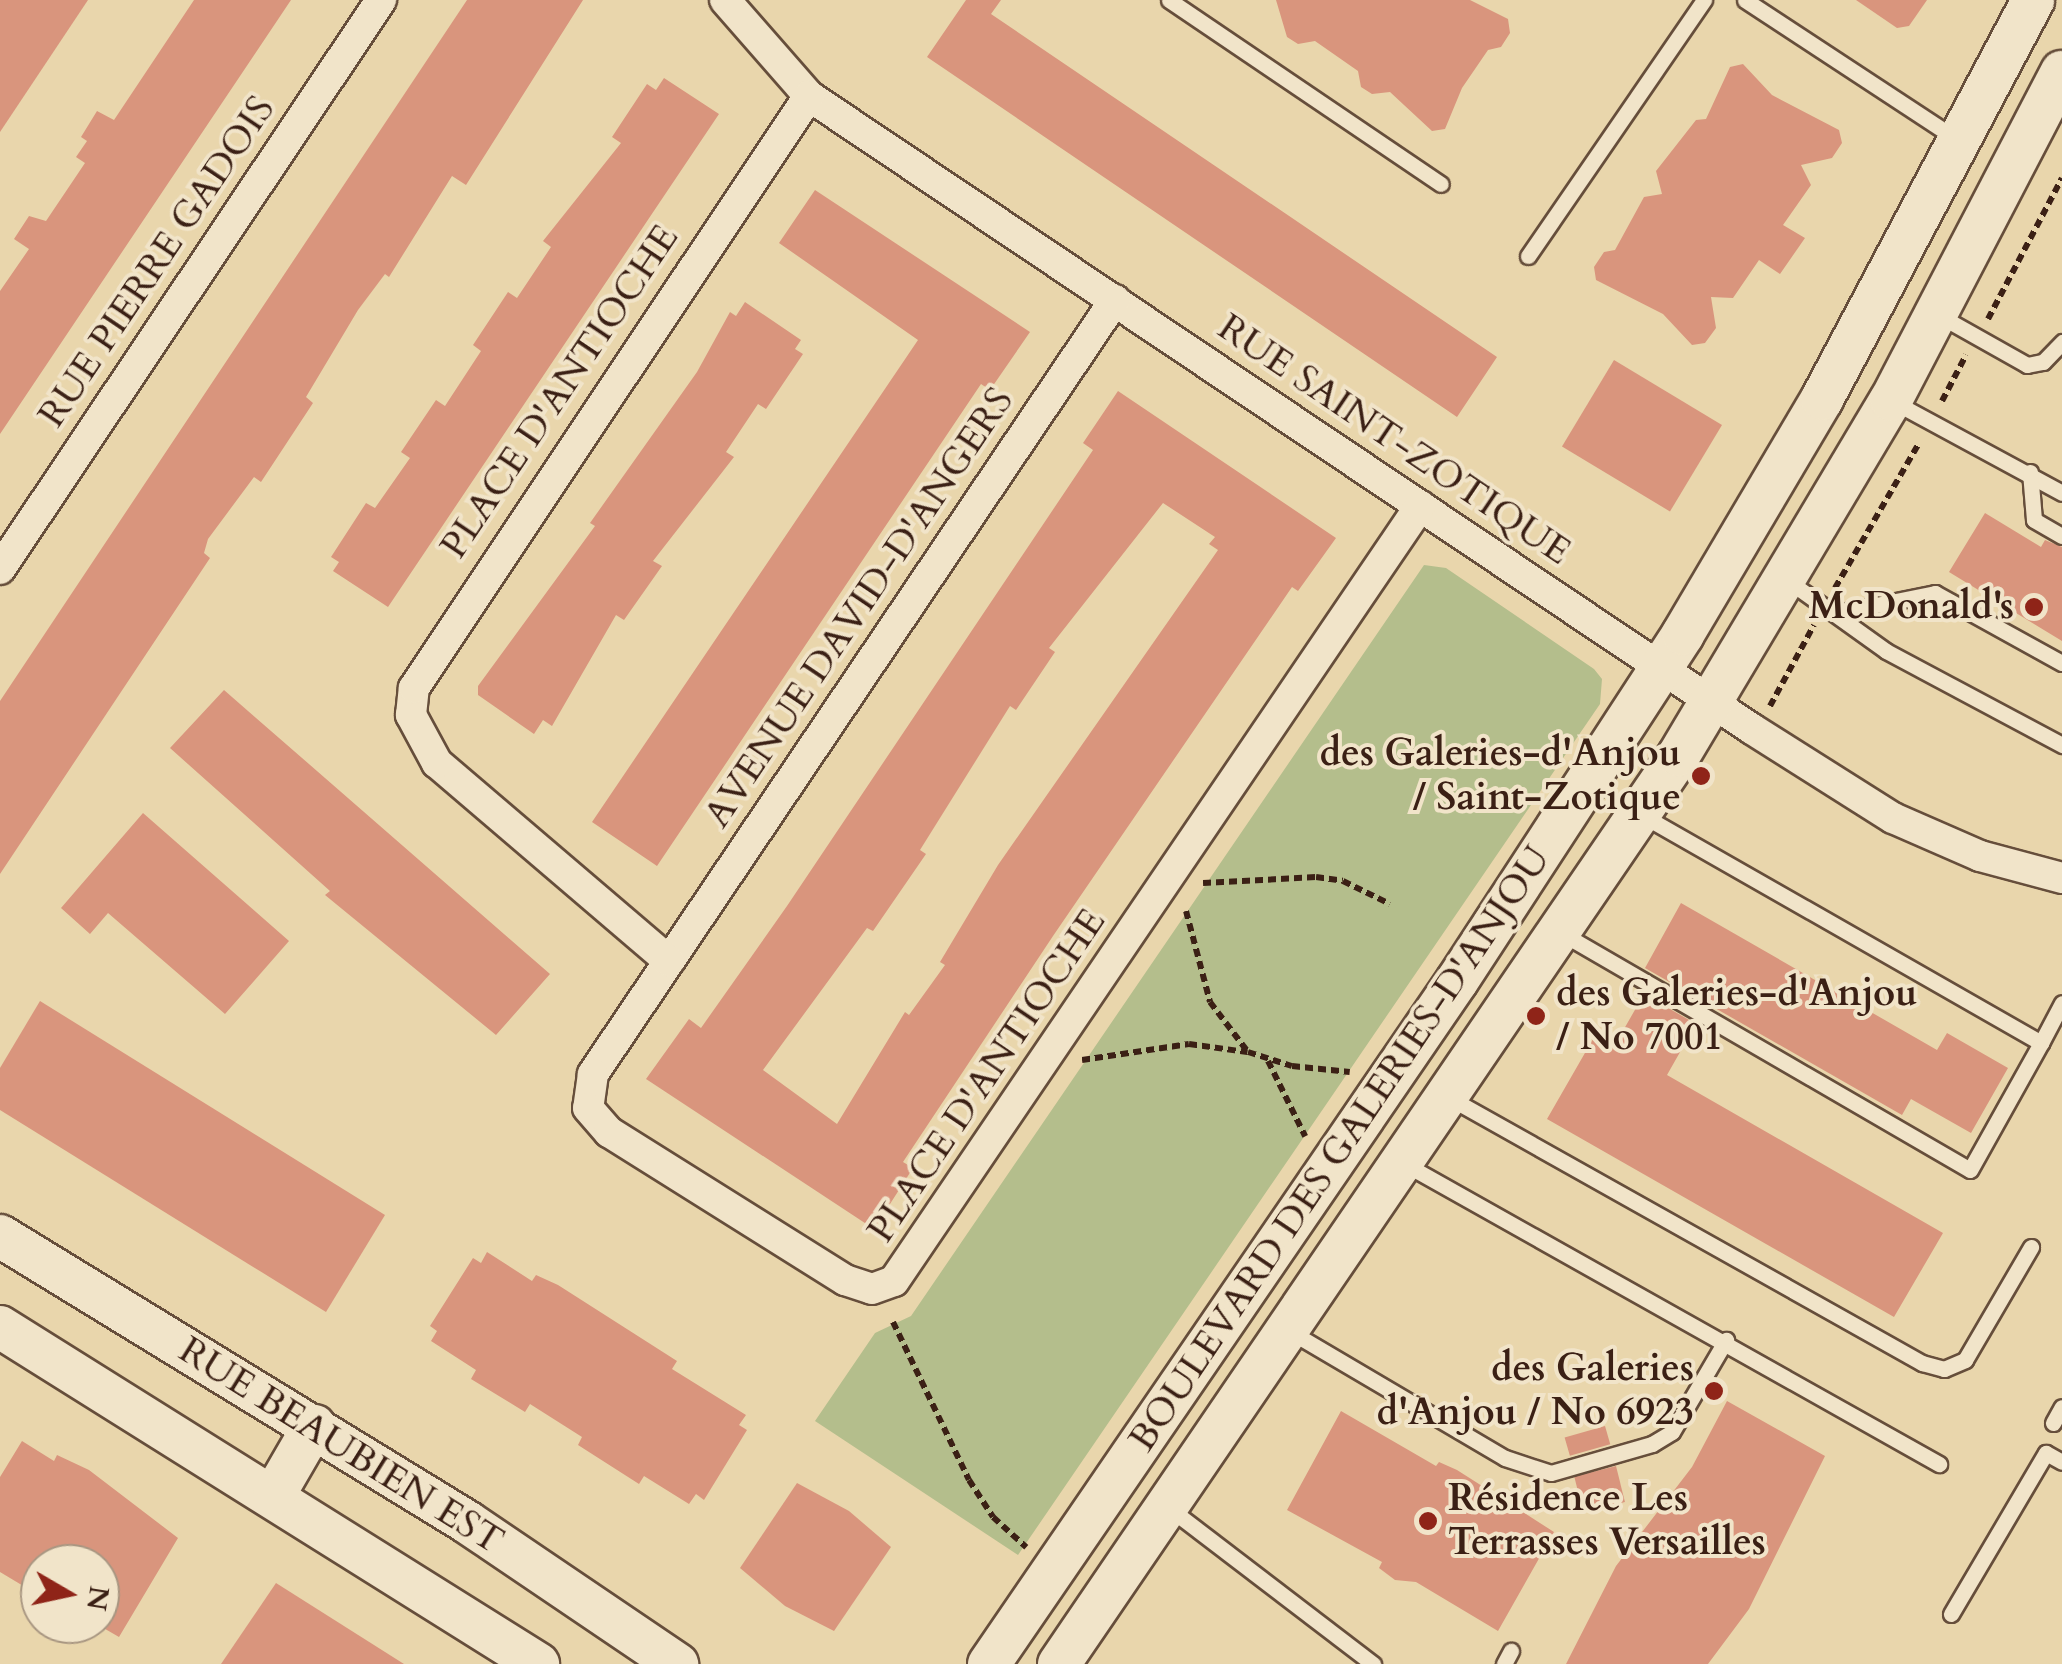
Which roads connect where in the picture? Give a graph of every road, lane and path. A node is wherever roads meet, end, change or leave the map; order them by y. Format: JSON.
{"nodes":[{"id":1,"x":380,"y":0,"type":"edge"},
{"id":2,"x":725,"y":0,"type":"edge"},
{"id":3,"x":1170,"y":0,"type":"edge"},
{"id":4,"x":1704,"y":0,"type":"edge"},
{"id":5,"x":1745,"y":0,"type":"edge"},
{"id":6,"x":2033,"y":0,"type":"edge"},
{"id":7,"x":2062,"y":72,"type":"edge"},
{"id":8,"x":809,"y":96,"type":"junction"},
{"id":9,"x":1958,"y":140,"type":"junction"},
{"id":10,"x":1441,"y":184,"type":"dead end"},
{"id":11,"x":1528,"y":256,"type":"dead end"},
{"id":12,"x":1115,"y":300,"type":"junction"},
{"id":13,"x":1937,"y":314,"type":"junction"},
{"id":14,"x":2062,"y":342,"type":"edge"},
{"id":15,"x":1891,"y":400,"type":"junction"},
{"id":16,"x":2030,"y":472,"type":"junction"},
{"id":17,"x":2062,"y":493,"type":"edge"},
{"id":18,"x":1420,"y":506,"type":"junction"},
{"id":19,"x":2062,"y":536,"type":"edge"},
{"id":20,"x":0,"y":568,"type":"edge"},
{"id":21,"x":1787,"y":580,"type":"junction"},
{"id":22,"x":1841,"y":612,"type":"junction"},
{"id":23,"x":2062,"y":663,"type":"edge"},
{"id":24,"x":1662,"y":668,"type":"junction"},
{"id":25,"x":1712,"y":702,"type":"junction"},
{"id":26,"x":2062,"y":745,"type":"edge"},
{"id":27,"x":1640,"y":814,"type":"junction"},
{"id":28,"x":2062,"y":878,"type":"edge"},
{"id":29,"x":1199,"y":883,"type":"dead end"},
{"id":30,"x":1390,"y":904,"type":"dead end"},
{"id":31,"x":1184,"y":905,"type":"dead end"},
{"id":32,"x":1561,"y":934,"type":"junction"},
{"id":33,"x":669,"y":960,"type":"junction"},
{"id":34,"x":2062,"y":1003,"type":"edge"},
{"id":35,"x":2041,"y":1042,"type":"junction"},
{"id":36,"x":1248,"y":1052,"type":"junction"},
{"id":37,"x":1078,"y":1060,"type":"dead end"},
{"id":38,"x":1268,"y":1061,"type":"junction"},
{"id":39,"x":1354,"y":1074,"type":"dead end"},
{"id":40,"x":1448,"y":1098,"type":"junction"},
{"id":41,"x":1308,"y":1142,"type":"dead end"},
{"id":42,"x":1403,"y":1163,"type":"junction"},
{"id":43,"x":0,"y":1236,"type":"edge"},
{"id":44,"x":2031,"y":1246,"type":"dead end"},
{"id":45,"x":893,"y":1322,"type":"dead end"},
{"id":46,"x":0,"y":1327,"type":"edge"},
{"id":47,"x":1288,"y":1330,"type":"junction"},
{"id":48,"x":1726,"y":1340,"type":"junction"},
{"id":49,"x":2062,"y":1407,"type":"edge"},
{"id":50,"x":2053,"y":1423,"type":"dead end"},
{"id":51,"x":314,"y":1426,"type":"junction"},
{"id":52,"x":2062,"y":1462,"type":"edge"},
{"id":53,"x":1939,"y":1464,"type":"dead end"},
{"id":54,"x":274,"y":1495,"type":"junction"},
{"id":55,"x":1166,"y":1506,"type":"junction"},
{"id":56,"x":1029,"y":1549,"type":"dead end"},
{"id":57,"x":1950,"y":1614,"type":"dead end"},
{"id":58,"x":538,"y":1664,"type":"edge"},
{"id":59,"x":676,"y":1664,"type":"edge"},
{"id":60,"x":989,"y":1664,"type":"edge"},
{"id":61,"x":1059,"y":1664,"type":"edge"},
{"id":62,"x":1373,"y":1664,"type":"edge"}],
"edges":[{"from":1,"to":20,"type":"street","name":"RUE PIERRE GADOIS"},
{"from":2,"to":8,"type":"street","name":"RUE SAINT-ZOTIQUE"},
{"from":3,"to":10,"type":"lane"},
{"from":4,"to":11,"type":"lane"},
{"from":5,"to":9,"type":"lane"},
{"from":6,"to":9,"type":"street","name":"BOULEVARD DES GALERIES-D'ANJOU"},
{"from":7,"to":13,"type":"street","name":"BOULEVARD DES GALERIES-D'ANJOU"},
{"from":8,"to":12,"type":"street","name":"RUE SAINT-ZOTIQUE"},
{"from":8,"to":33,"type":"street","name":"PLACE D'ANTIOCHE"},
{"from":9,"to":24,"type":"street","name":"BOULEVARD DES GALERIES-D'ANJOU"},
{"from":12,"to":18,"type":"street","name":"RUE SAINT-ZOTIQUE"},
{"from":12,"to":33,"type":"street","name":"AVENUE DAVID-D'ANGERS"},
{"from":13,"to":14,"type":"lane"},
{"from":13,"to":15,"type":"street","name":"BOULEVARD DES GALERIES-D'ANJOU"},
{"from":15,"to":16,"type":"lane"},
{"from":15,"to":21,"type":"street","name":"BOULEVARD DES GALERIES-D'ANJOU"},
{"from":16,"to":17,"type":"lane"},
{"from":16,"to":19,"type":"lane"},
{"from":18,"to":24,"type":"street","name":"RUE SAINT-ZOTIQUE"},
{"from":18,"to":33,"type":"street","name":"PLACE D'ANTIOCHE"},
{"from":21,"to":22,"type":"lane"},
{"from":21,"to":25,"type":"street","name":"BOULEVARD DES GALERIES-D'ANJOU"},
{"from":22,"to":23,"type":"lane"},
{"from":22,"to":26,"type":"lane"},
{"from":24,"to":25,"type":"street","name":"RUE SAINT-ZOTIQUE"},
{"from":24,"to":60,"type":"street","name":"BOULEVARD DES GALERIES-D'ANJOU"},
{"from":25,"to":27,"type":"street","name":"BOULEVARD DES GALERIES-D'ANJOU"},
{"from":25,"to":28,"type":"street","name":"RUE SAINT-ZOTIQUE"},
{"from":27,"to":32,"type":"street","name":"BOULEVARD DES GALERIES-D'ANJOU"},
{"from":27,"to":35,"type":"lane"},
{"from":29,"to":30,"type":"path"},
{"from":31,"to":36,"type":"path"},
{"from":32,"to":35,"type":"lane"},
{"from":32,"to":40,"type":"street","name":"BOULEVARD DES GALERIES-D'ANJOU"},
{"from":34,"to":35,"type":"lane"},
{"from":36,"to":37,"type":"path"},
{"from":36,"to":38,"type":"path"},
{"from":38,"to":39,"type":"path"},
{"from":38,"to":41,"type":"path"},
{"from":40,"to":42,"type":"street","name":"BOULEVARD DES GALERIES-D'ANJOU"},
{"from":40,"to":44,"type":"lane"},
{"from":42,"to":47,"type":"street","name":"BOULEVARD DES GALERIES-D'ANJOU"},
{"from":42,"to":48,"type":"lane"},
{"from":43,"to":51,"type":"street","name":"RUE BEAUBIEN EST"},
{"from":45,"to":56,"type":"path"},
{"from":46,"to":54,"type":"street","name":"RUE BEAUBIEN EST"},
{"from":47,"to":48,"type":"lane"},
{"from":47,"to":55,"type":"street","name":"BOULEVARD DES GALERIES-D'ANJOU"},
{"from":48,"to":53,"type":"lane"},
{"from":49,"to":50,"type":"lane"},
{"from":51,"to":54,"type":"street"},
{"from":51,"to":59,"type":"street","name":"RUE BEAUBIEN EST"},
{"from":52,"to":57,"type":"lane"},
{"from":54,"to":58,"type":"street","name":"RUE BEAUBIEN EST"},
{"from":55,"to":61,"type":"street","name":"BOULEVARD DES GALERIES-D'ANJOU"},
{"from":55,"to":62,"type":"lane"}]}
